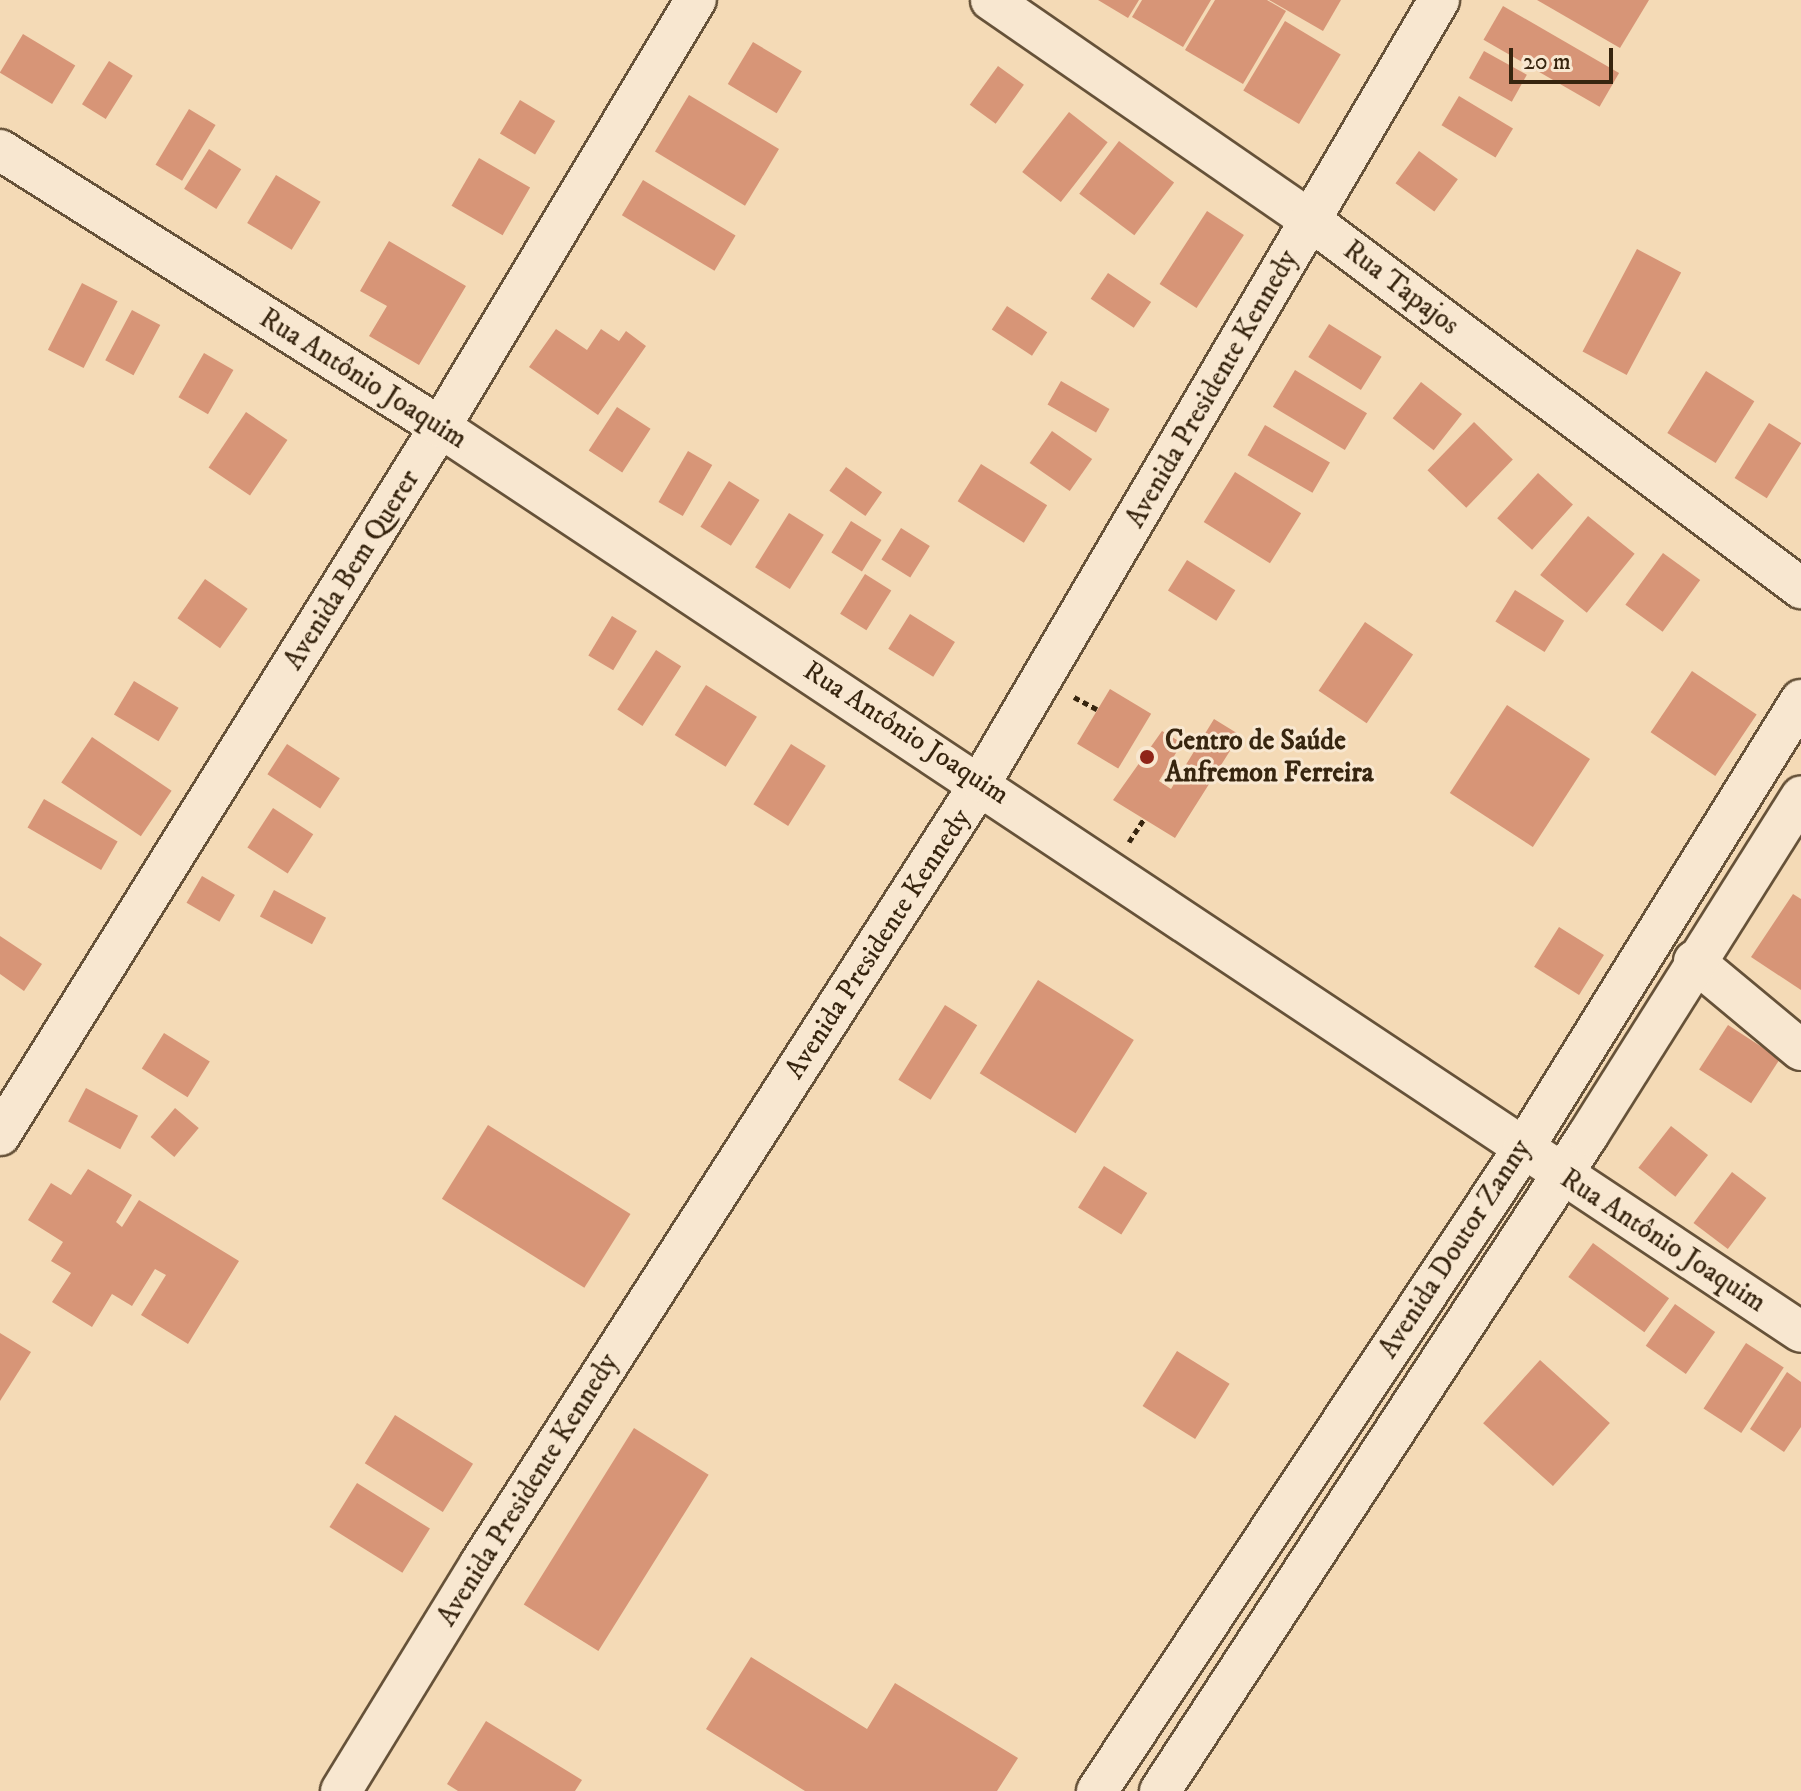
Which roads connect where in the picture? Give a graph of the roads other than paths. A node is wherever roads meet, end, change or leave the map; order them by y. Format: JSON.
{"nodes":[{"id":1,"x":696,"y":0,"type":"edge"},
{"id":2,"x":991,"y":0,"type":"edge"},
{"id":3,"x":1439,"y":0,"type":"edge"},
{"id":4,"x":0,"y":150,"type":"edge"},
{"id":5,"x":1310,"y":220,"type":"junction"},
{"id":6,"x":440,"y":427,"type":"junction"},
{"id":7,"x":1801,"y":588,"type":"edge"},
{"id":8,"x":1801,"y":700,"type":"edge"},
{"id":9,"x":981,"y":782,"type":"junction"},
{"id":10,"x":1801,"y":797,"type":"edge"},
{"id":11,"x":1694,"y":961,"type":"junction"},
{"id":12,"x":1801,"y":1050,"type":"edge"},
{"id":13,"x":0,"y":1135,"type":"edge"},
{"id":14,"x":1523,"y":1149,"type":"junction"},
{"id":15,"x":1561,"y":1175,"type":"junction"},
{"id":16,"x":1801,"y":1332,"type":"edge"},
{"id":17,"x":341,"y":1791,"type":"edge"},
{"id":18,"x":1097,"y":1791,"type":"edge"},
{"id":19,"x":1160,"y":1791,"type":"edge"}],
"edges":[{"from":1,"to":6,"type":"street","name":"Avenida Bem Querer"},
{"from":2,"to":5,"type":"street","name":"Rua Tapajos"},
{"from":3,"to":5,"type":"street","name":"Avenida Presidente Kennedy"},
{"from":4,"to":6,"type":"street","name":"Rua Antônio Joaquim"},
{"from":5,"to":7,"type":"street","name":"Rua Tapajos"},
{"from":5,"to":9,"type":"street","name":"Avenida Presidente Kennedy"},
{"from":6,"to":9,"type":"street","name":"Rua Antônio Joaquim"},
{"from":6,"to":13,"type":"street","name":"Avenida Bem Querer"},
{"from":8,"to":14,"type":"street","name":"Avenida Doutor Zanny"},
{"from":9,"to":14,"type":"street","name":"Rua Antônio Joaquim"},
{"from":9,"to":17,"type":"street","name":"Avenida Presidente Kennedy"},
{"from":10,"to":11,"type":"street","name":"Avenida Doutor Zanny"},
{"from":11,"to":12,"type":"street"},
{"from":11,"to":15,"type":"street","name":"Avenida Doutor Zanny"},
{"from":14,"to":15,"type":"street","name":"Rua Antônio Joaquim"},
{"from":14,"to":18,"type":"street","name":"Avenida Doutor Zanny"},
{"from":15,"to":16,"type":"street","name":"Rua Antônio Joaquim"},
{"from":15,"to":19,"type":"street","name":"Avenida Doutor Zanny"}]}
